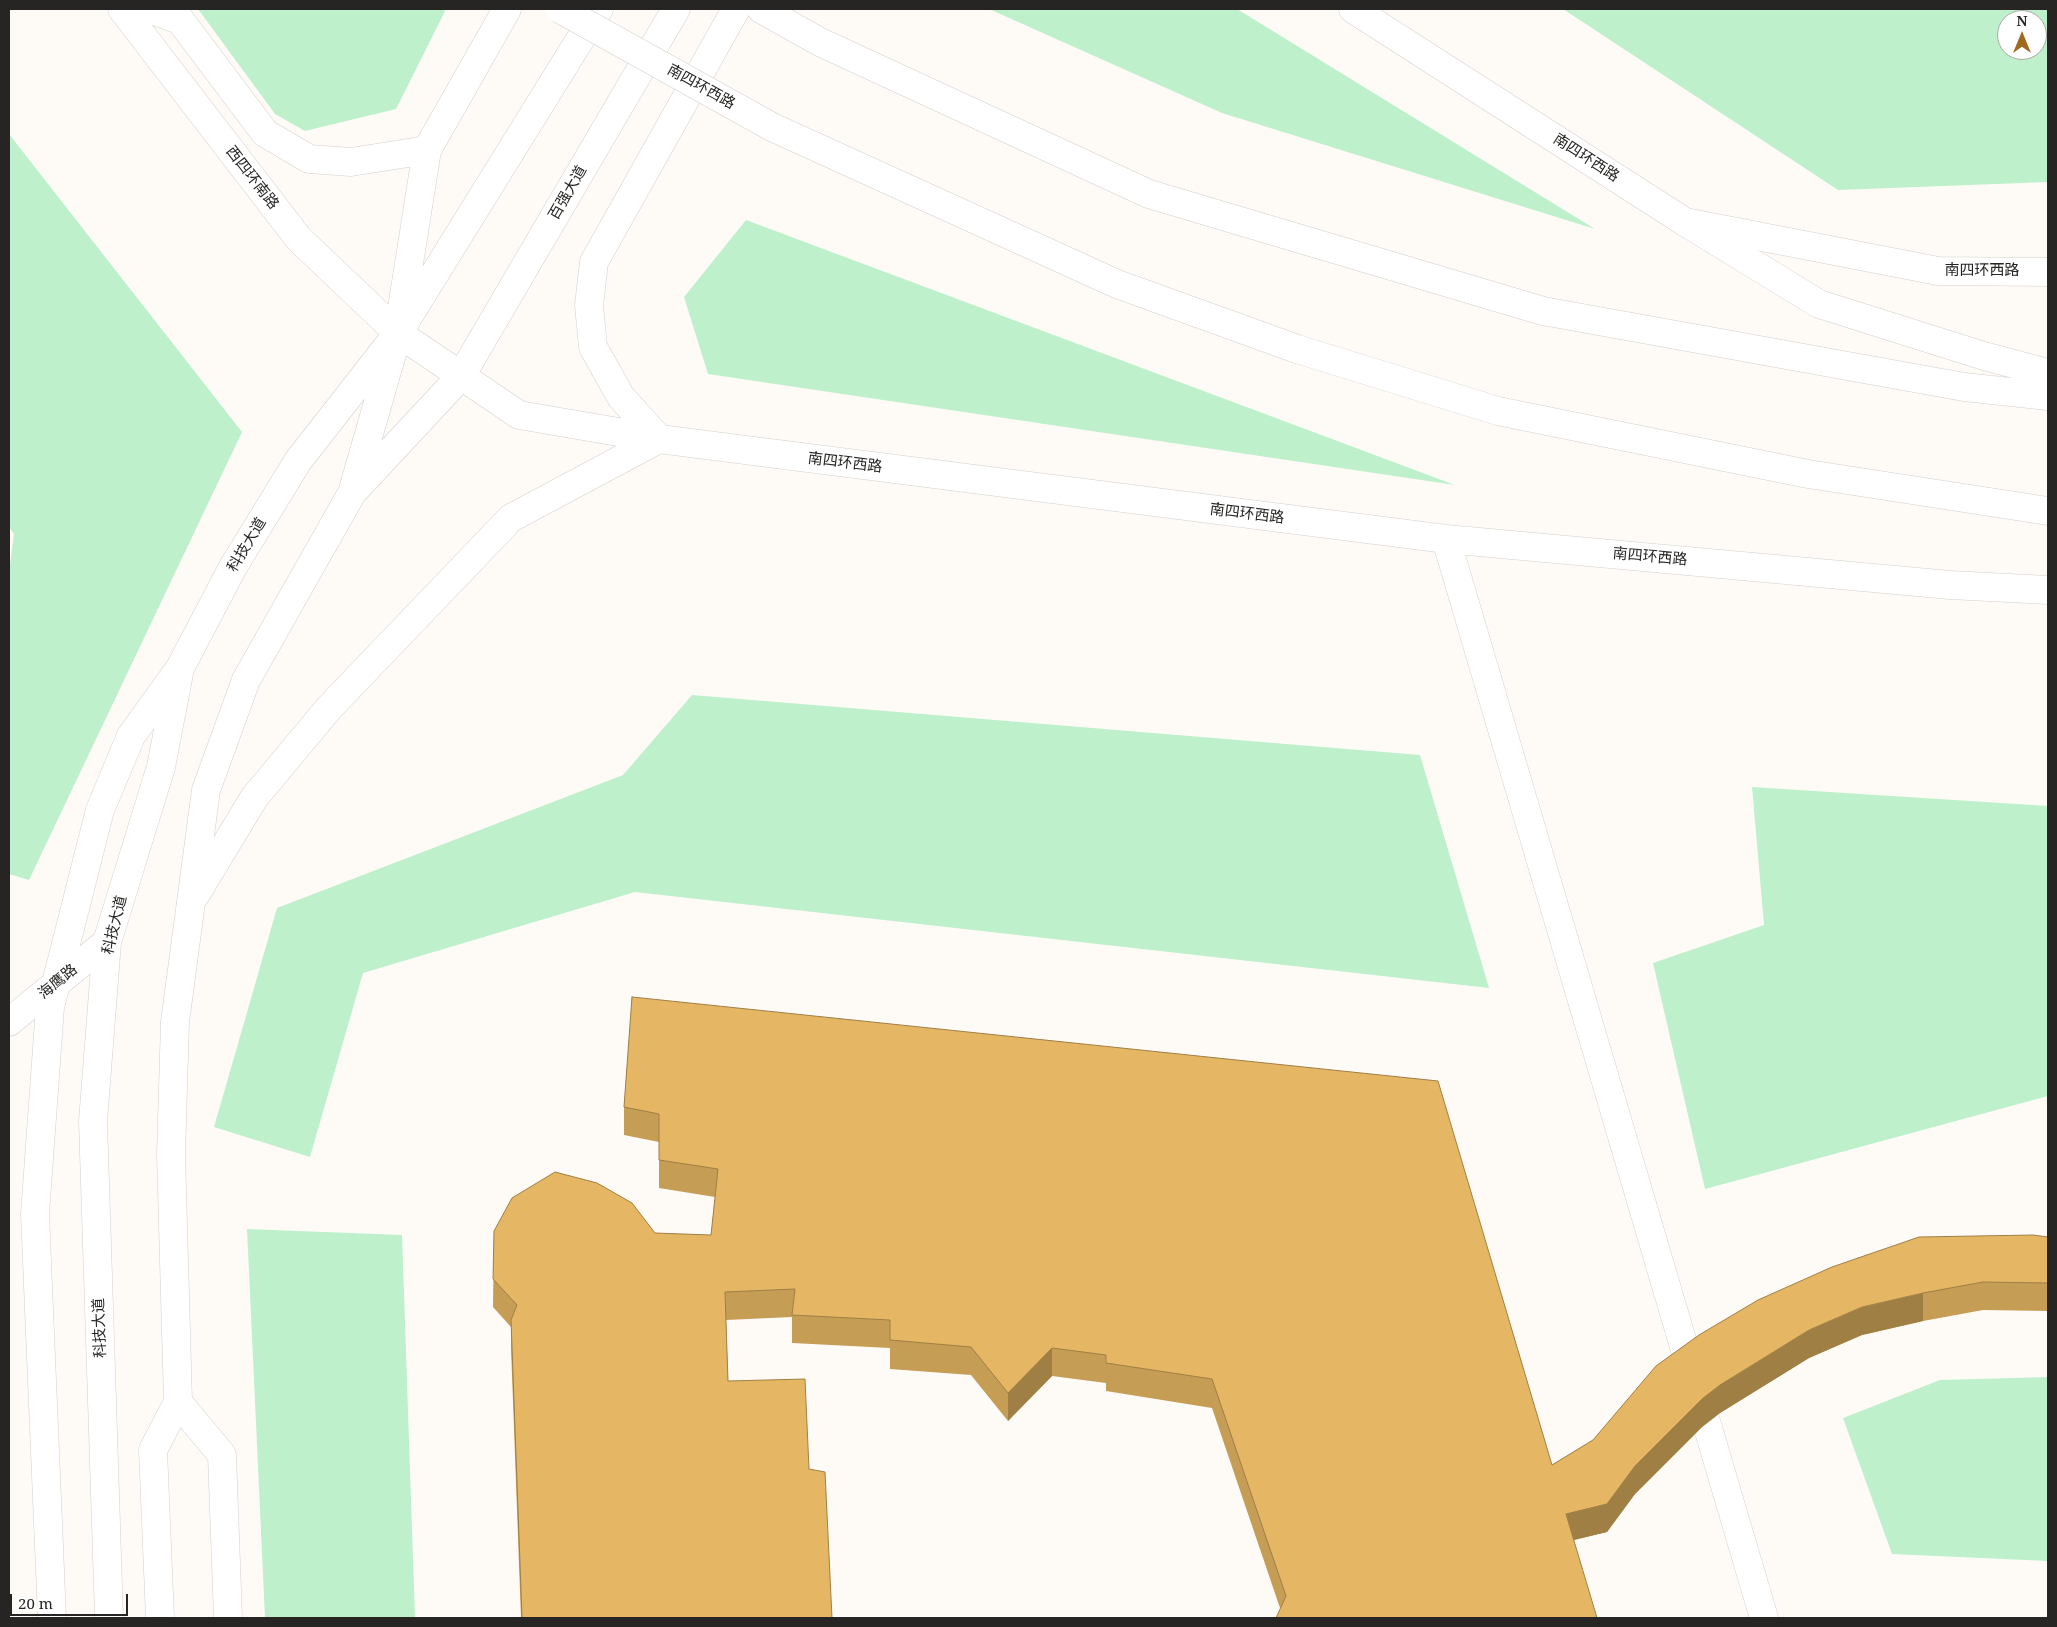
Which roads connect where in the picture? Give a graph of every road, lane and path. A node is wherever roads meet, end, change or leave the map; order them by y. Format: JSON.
{"nodes":[{"id":1,"x":122,"y":9,"type":"edge"},
{"id":2,"x":149,"y":9,"type":"edge"},
{"id":3,"x":507,"y":9,"type":"edge"},
{"id":4,"x":560,"y":9,"type":"edge"},
{"id":5,"x":599,"y":9,"type":"edge"},
{"id":6,"x":676,"y":9,"type":"edge"},
{"id":7,"x":736,"y":9,"type":"edge"},
{"id":8,"x":761,"y":9,"type":"edge"},
{"id":9,"x":1353,"y":9,"type":"edge"},
{"id":10,"x":427,"y":150,"type":"junction"},
{"id":11,"x":1685,"y":222,"type":"junction"},
{"id":12,"x":2048,"y":272,"type":"edge"},
{"id":13,"x":398,"y":334,"type":"junction"},
{"id":14,"x":2048,"y":373,"type":"edge"},
{"id":15,"x":461,"y":376,"type":"junction"},
{"id":16,"x":2048,"y":396,"type":"edge"},
{"id":17,"x":659,"y":439,"type":"junction"},
{"id":18,"x":352,"y":493,"type":"junction"},
{"id":19,"x":1984,"y":501,"type":"junction"},
{"id":20,"x":2048,"y":511,"type":"edge"},
{"id":21,"x":2048,"y":520,"type":"edge"},
{"id":22,"x":1446,"y":539,"type":"junction"},
{"id":23,"x":2048,"y":590,"type":"edge"},
{"id":24,"x":180,"y":668,"type":"junction"},
{"id":25,"x":190,"y":904,"type":"junction"},
{"id":26,"x":107,"y":942,"type":"junction"},
{"id":27,"x":57,"y":983,"type":"junction"},
{"id":28,"x":9,"y":1022,"type":"edge"},
{"id":29,"x":178,"y":1402,"type":"junction"},
{"id":30,"x":52,"y":1618,"type":"edge"},
{"id":31,"x":109,"y":1618,"type":"edge"},
{"id":32,"x":160,"y":1618,"type":"edge"},
{"id":33,"x":228,"y":1618,"type":"edge"},
{"id":34,"x":1764,"y":1618,"type":"edge"}],
"edges":[{"from":1,"to":13,"type":"main road","name":"西四环南路"},
{"from":2,"to":10,"type":"main road"},
{"from":3,"to":10,"type":"main road"},
{"from":4,"to":19,"type":"main road","name":"南四环西路","bridge":true},
{"from":5,"to":13,"type":"main road"},
{"from":6,"to":15,"type":"main road","name":"百强大道"},
{"from":7,"to":17,"type":"main road"},
{"from":8,"to":16,"type":"main road"},
{"from":9,"to":11,"type":"main road","name":"南四环西路"},
{"from":10,"to":13,"type":"main road"},
{"from":11,"to":12,"type":"main road","name":"南四环西路"},
{"from":11,"to":14,"type":"main road"},
{"from":13,"to":15,"type":"main road","name":"西四环南路"},
{"from":13,"to":18,"type":"main road"},
{"from":13,"to":24,"type":"main road","name":"科技大道"},
{"from":15,"to":17,"type":"main road","name":"南四环西路"},
{"from":15,"to":18,"type":"main road"},
{"from":17,"to":22,"type":"main road","name":"南四环西路"},
{"from":17,"to":25,"type":"main road"},
{"from":18,"to":25,"type":"main road"},
{"from":19,"to":20,"type":"main road","name":"南四环西路"},
{"from":19,"to":21,"type":"main road"},
{"from":22,"to":23,"type":"main road","name":"南四环西路"},
{"from":22,"to":34,"type":"main road"},
{"from":24,"to":26,"type":"main road","name":"科技大道"},
{"from":24,"to":27,"type":"main road"},
{"from":25,"to":29,"type":"main road"},
{"from":26,"to":27,"type":"main road","name":"海鹰路"},
{"from":26,"to":31,"type":"main road","name":"科技大道"},
{"from":27,"to":28,"type":"main road","name":"海鹰路"},
{"from":27,"to":30,"type":"main road"},
{"from":29,"to":32,"type":"main road"},
{"from":29,"to":33,"type":"main road"}]}
